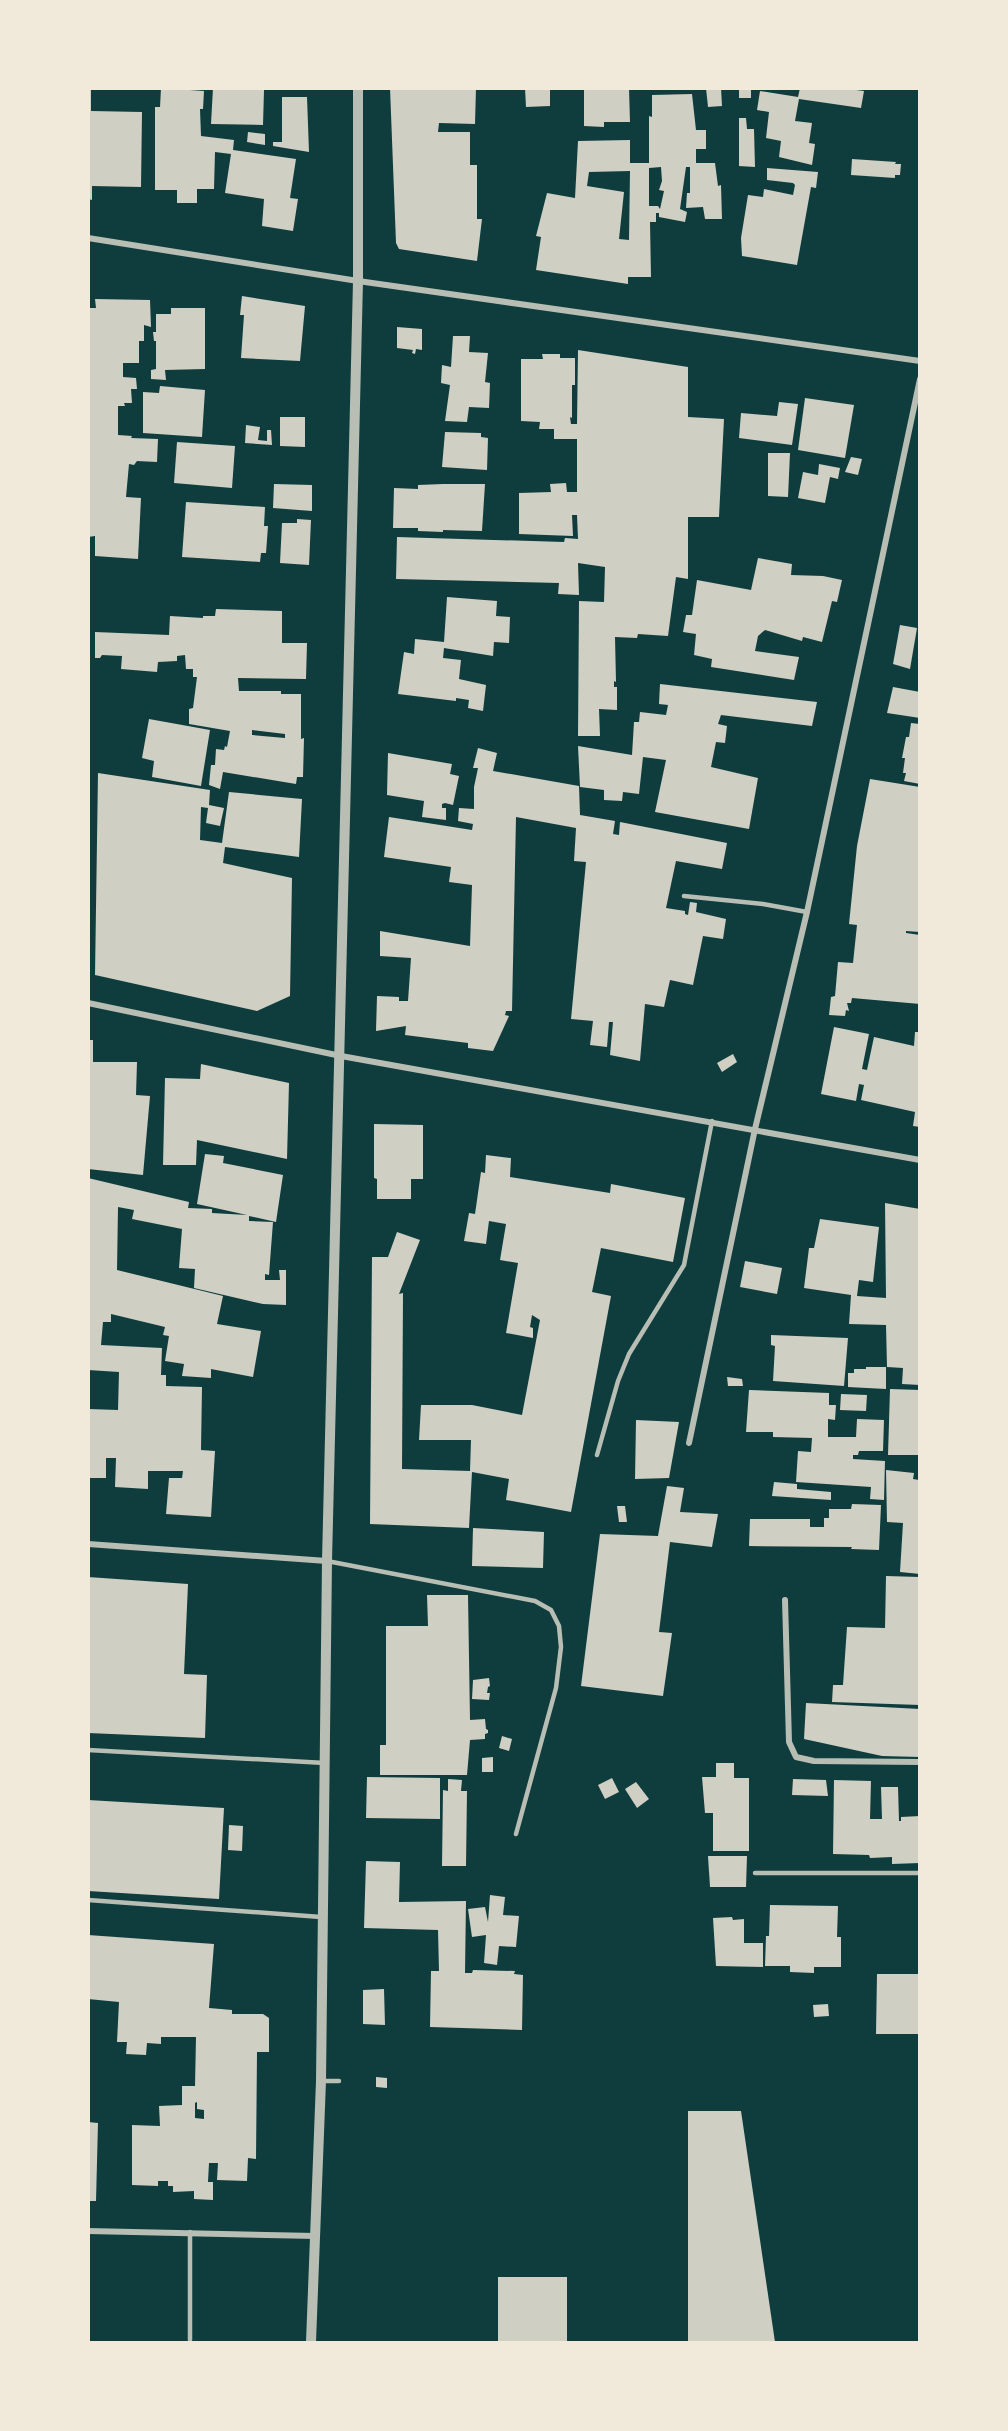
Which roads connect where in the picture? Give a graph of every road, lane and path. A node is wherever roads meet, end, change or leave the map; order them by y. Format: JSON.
{"nodes":[{"id":1,"x":358,"y":88,"type":"edge"},
{"id":2,"x":88,"y":238,"type":"edge"},
{"id":3,"x":358,"y":281,"type":"junction"},
{"id":4,"x":920,"y":361,"type":"edge"},
{"id":5,"x":920,"y":379,"type":"edge"},
{"id":6,"x":684,"y":896,"type":"dead end"},
{"id":7,"x":807,"y":912,"type":"junction"},
{"id":8,"x":88,"y":1003,"type":"edge"},
{"id":9,"x":341,"y":1056,"type":"junction"},
{"id":10,"x":712,"y":1121,"type":"junction"},
{"id":11,"x":755,"y":1129,"type":"junction"},
{"id":12,"x":920,"y":1160,"type":"edge"},
{"id":13,"x":689,"y":1443,"type":"dead end"},
{"id":14,"x":597,"y":1455,"type":"dead end"},
{"id":15,"x":88,"y":1544,"type":"edge"},
{"id":16,"x":327,"y":1561,"type":"junction"},
{"id":17,"x":785,"y":1600,"type":"dead end"},
{"id":18,"x":88,"y":1750,"type":"edge"},
{"id":19,"x":920,"y":1762,"type":"edge"},
{"id":20,"x":325,"y":1763,"type":"junction"},
{"id":21,"x":516,"y":1834,"type":"dead end"},
{"id":22,"x":755,"y":1873,"type":"dead end"},
{"id":23,"x":920,"y":1873,"type":"edge"},
{"id":24,"x":88,"y":1900,"type":"edge"},
{"id":25,"x":324,"y":1918,"type":"junction"},
{"id":26,"x":321,"y":2081,"type":"junction"},
{"id":27,"x":339,"y":2082,"type":"dead end"},
{"id":28,"x":88,"y":2231,"type":"edge"},
{"id":29,"x":190,"y":2232,"type":"junction"},
{"id":30,"x":316,"y":2236,"type":"junction"},
{"id":31,"x":190,"y":2340,"type":"dead end"},
{"id":32,"x":311,"y":2343,"type":"edge"}],
"edges":[{"from":1,"to":3,"type":"street"},
{"from":2,"to":3,"type":"street"},
{"from":3,"to":4,"type":"street"},
{"from":3,"to":9,"type":"street"},
{"from":5,"to":7,"type":"street"},
{"from":6,"to":7,"type":"lane"},
{"from":7,"to":11,"type":"street"},
{"from":8,"to":9,"type":"street"},
{"from":9,"to":10,"type":"street"},
{"from":9,"to":16,"type":"street"},
{"from":10,"to":11,"type":"street"},
{"from":10,"to":14,"type":"lane"},
{"from":11,"to":12,"type":"street"},
{"from":11,"to":13,"type":"street"},
{"from":15,"to":16,"type":"street"},
{"from":16,"to":20,"type":"street"},
{"from":16,"to":21,"type":"lane"},
{"from":17,"to":19,"type":"street"},
{"from":18,"to":20,"type":"lane"},
{"from":20,"to":25,"type":"street"},
{"from":22,"to":23,"type":"lane"},
{"from":24,"to":25,"type":"lane"},
{"from":25,"to":26,"type":"street"},
{"from":26,"to":27,"type":"lane"},
{"from":26,"to":30,"type":"street"},
{"from":28,"to":29,"type":"street"},
{"from":29,"to":30,"type":"street"},
{"from":29,"to":31,"type":"lane"},
{"from":30,"to":32,"type":"street"}]}
